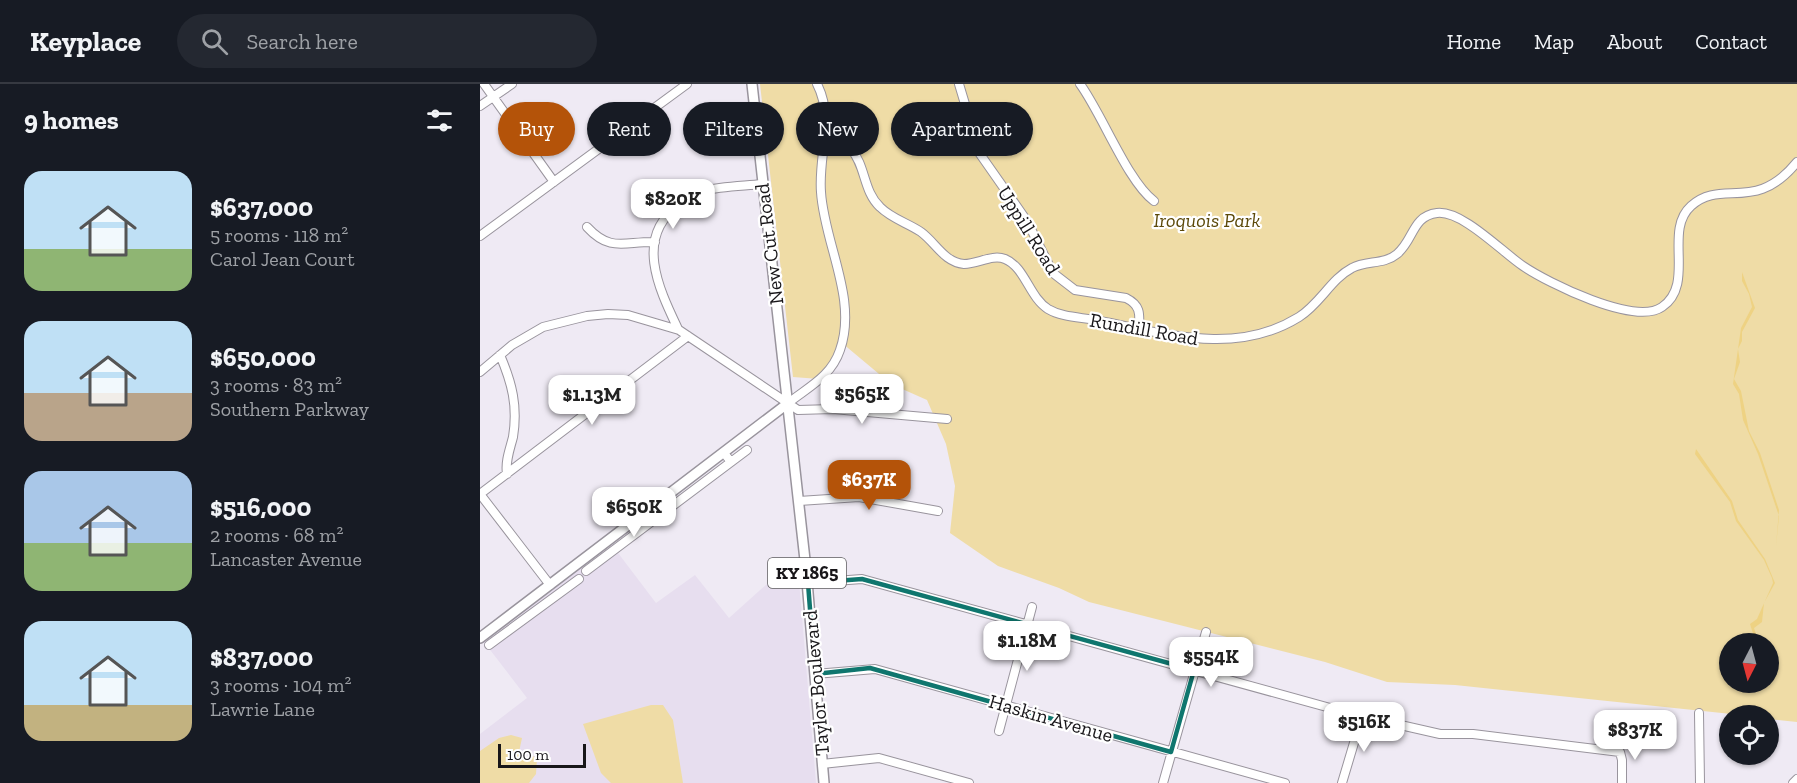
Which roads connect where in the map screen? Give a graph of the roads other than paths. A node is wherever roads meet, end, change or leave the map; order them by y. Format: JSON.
{"nodes":[{"id":1,"x":484,"y":84,"type":"edge"},
{"id":2,"x":512,"y":84,"type":"edge"},
{"id":3,"x":687,"y":84,"type":"edge"},
{"id":4,"x":752,"y":84,"type":"edge"},
{"id":5,"x":817,"y":84,"type":"edge"},
{"id":6,"x":958,"y":84,"type":"edge"},
{"id":7,"x":1080,"y":84,"type":"edge"},
{"id":8,"x":493,"y":97,"type":"junction"},
{"id":9,"x":824,"y":102,"type":"edge"},
{"id":10,"x":480,"y":106,"type":"edge"},
{"id":11,"x":824,"y":156,"type":"edge"},
{"id":12,"x":857,"y":156,"type":"edge"},
{"id":13,"x":1797,"y":162,"type":"edge"},
{"id":14,"x":554,"y":182,"type":"junction"},
{"id":15,"x":762,"y":184,"type":"junction"},
{"id":16,"x":1154,"y":201,"type":"dead end"},
{"id":17,"x":587,"y":226,"type":"dead end"},
{"id":18,"x":480,"y":236,"type":"edge"},
{"id":19,"x":655,"y":242,"type":"junction"},
{"id":20,"x":1139,"y":327,"type":"junction"},
{"id":21,"x":678,"y":329,"type":"junction"},
{"id":22,"x":688,"y":336,"type":"junction"},
{"id":23,"x":500,"y":355,"type":"junction"},
{"id":24,"x":480,"y":372,"type":"edge"},
{"id":25,"x":787,"y":404,"type":"junction"},
{"id":26,"x":947,"y":419,"type":"dead end"},
{"id":27,"x":747,"y":450,"type":"dead end"},
{"id":28,"x":724,"y":453,"type":"junction"},
{"id":29,"x":731,"y":462,"type":"junction"},
{"id":30,"x":507,"y":474,"type":"junction"},
{"id":31,"x":480,"y":494,"type":"edge"},
{"id":32,"x":799,"y":501,"type":"junction"},
{"id":33,"x":938,"y":511,"type":"dead end"},
{"id":34,"x":592,"y":553,"type":"junction"},
{"id":35,"x":599,"y":562,"type":"junction"},
{"id":36,"x":586,"y":571,"type":"dead end"},
{"id":37,"x":579,"y":579,"type":"dead end"},
{"id":38,"x":807,"y":583,"type":"junction"},
{"id":39,"x":550,"y":585,"type":"junction"},
{"id":40,"x":1032,"y":607,"type":"dead end"},
{"id":41,"x":1028,"y":624,"type":"junction"},
{"id":42,"x":1206,"y":632,"type":"dead end"},
{"id":43,"x":480,"y":638,"type":"edge"},
{"id":44,"x":489,"y":645,"type":"dead end"},
{"id":45,"x":1194,"y":670,"type":"junction"},
{"id":46,"x":815,"y":674,"type":"junction"},
{"id":47,"x":1005,"y":706,"type":"junction"},
{"id":48,"x":1699,"y":713,"type":"dead end"},
{"id":49,"x":1362,"y":716,"type":"junction"},
{"id":50,"x":999,"y":731,"type":"dead end"},
{"id":51,"x":1171,"y":752,"type":"junction"},
{"id":52,"x":822,"y":764,"type":"junction"},
{"id":53,"x":1797,"y":779,"type":"edge"},
{"id":54,"x":824,"y":783,"type":"edge"},
{"id":55,"x":969,"y":783,"type":"edge"},
{"id":56,"x":1163,"y":783,"type":"edge"},
{"id":57,"x":1285,"y":783,"type":"edge"},
{"id":58,"x":1342,"y":783,"type":"edge"},
{"id":59,"x":1622,"y":783,"type":"edge"},
{"id":60,"x":1700,"y":783,"type":"edge"},
{"id":61,"x":1793,"y":783,"type":"edge"}],
"edges":[{"from":1,"to":8,"type":"street"},
{"from":2,"to":8,"type":"street"},
{"from":3,"to":14,"type":"street"},
{"from":4,"to":15,"type":"main road","name":"New Cut Road","number":"KY 1865"},
{"from":5,"to":9,"type":"street"},
{"from":6,"to":20,"type":"street","name":"Uppill Road"},
{"from":7,"to":16,"type":"street"},
{"from":8,"to":10,"type":"street"},
{"from":8,"to":14,"type":"street"},
{"from":11,"to":25,"type":"street"},
{"from":12,"to":20,"type":"street","name":"Rundill Road"},
{"from":13,"to":20,"type":"street","name":"Rundill Road"},
{"from":14,"to":18,"type":"street"},
{"from":15,"to":19,"type":"street"},
{"from":15,"to":25,"type":"main road","name":"New Cut Road","number":"KY 1865"},
{"from":17,"to":19,"type":"street"},
{"from":19,"to":21,"type":"street"},
{"from":21,"to":22,"type":"street"},
{"from":21,"to":23,"type":"street"},
{"from":22,"to":25,"type":"street"},
{"from":22,"to":30,"type":"street"},
{"from":23,"to":24,"type":"street"},
{"from":23,"to":30,"type":"street"},
{"from":25,"to":26,"type":"street"},
{"from":25,"to":28,"type":"main road"},
{"from":25,"to":32,"type":"main road","name":"Taylor Boulevard","number":"KY 1865"},
{"from":27,"to":29,"type":"street"},
{"from":28,"to":29,"type":"street"},
{"from":28,"to":34,"type":"main road"},
{"from":29,"to":35,"type":"street"},
{"from":30,"to":31,"type":"street"},
{"from":31,"to":39,"type":"street"},
{"from":32,"to":33,"type":"street"},
{"from":32,"to":38,"type":"main road","name":"Taylor Boulevard","number":"KY 1865"},
{"from":34,"to":35,"type":"street"},
{"from":34,"to":39,"type":"main road"},
{"from":35,"to":36,"type":"street"},
{"from":37,"to":44,"type":"street"},
{"from":38,"to":41,"type":"street"},
{"from":38,"to":46,"type":"main road","name":"Taylor Boulevard","number":"KY 1865"},
{"from":39,"to":43,"type":"main road"},
{"from":40,"to":41,"type":"street"},
{"from":41,"to":45,"type":"street"},
{"from":41,"to":47,"type":"street"},
{"from":42,"to":45,"type":"street"},
{"from":45,"to":49,"type":"street"},
{"from":45,"to":51,"type":"street"},
{"from":46,"to":47,"type":"street","name":"Haskin Avenue"},
{"from":46,"to":52,"type":"main road","name":"Taylor Boulevard","number":"KY 1865"},
{"from":47,"to":50,"type":"street"},
{"from":47,"to":51,"type":"street","name":"Haskin Avenue"},
{"from":48,"to":60,"type":"street"},
{"from":49,"to":58,"type":"street"},
{"from":49,"to":59,"type":"street"},
{"from":51,"to":56,"type":"street"},
{"from":51,"to":57,"type":"street","name":"Haskin Avenue"},
{"from":52,"to":54,"type":"main road","name":"Taylor Boulevard","number":"KY 1865"},
{"from":52,"to":55,"type":"street"},
{"from":53,"to":61,"type":"street"}]}
